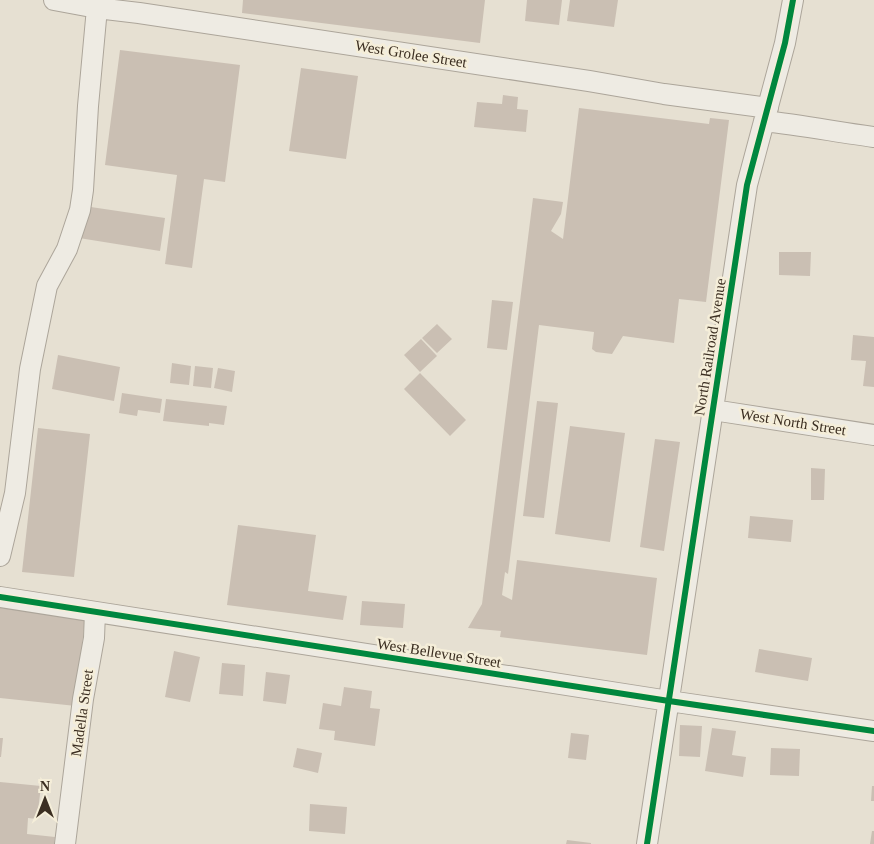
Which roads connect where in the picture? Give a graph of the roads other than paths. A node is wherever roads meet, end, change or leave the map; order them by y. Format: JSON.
{"nodes":[{"id":1,"x":54,"y":0,"type":"edge"},
{"id":2,"x":793,"y":0,"type":"edge"},
{"id":3,"x":97,"y":8,"type":"junction"},
{"id":4,"x":766,"y":114,"type":"junction"},
{"id":5,"x":874,"y":137,"type":"edge"},
{"id":6,"x":712,"y":410,"type":"junction"},
{"id":7,"x":874,"y":434,"type":"edge"},
{"id":8,"x":0,"y":556,"type":"edge"},
{"id":9,"x":0,"y":597,"type":"edge"},
{"id":10,"x":95,"y":612,"type":"junction"},
{"id":11,"x":668,"y":701,"type":"junction"},
{"id":12,"x":874,"y":732,"type":"edge"},
{"id":13,"x":65,"y":844,"type":"edge"},
{"id":14,"x":647,"y":844,"type":"edge"}],
"edges":[{"from":1,"to":3,"type":"street","name":"West Grolee Street"},
{"from":2,"to":4,"type":"street","name":"North Railroad Avenue"},
{"from":3,"to":4,"type":"street","name":"West Grolee Street"},
{"from":3,"to":8,"type":"street"},
{"from":4,"to":5,"type":"street","name":"West Grolee Street"},
{"from":4,"to":6,"type":"street","name":"North Railroad Avenue"},
{"from":6,"to":7,"type":"street","name":"West North Street"},
{"from":6,"to":11,"type":"street","name":"North Railroad Avenue"},
{"from":9,"to":10,"type":"street","name":"West Bellevue Street"},
{"from":10,"to":11,"type":"street","name":"West Bellevue Street"},
{"from":10,"to":13,"type":"street","name":"Madella Street"},
{"from":11,"to":12,"type":"street","name":"West Bellevue Street"},
{"from":11,"to":14,"type":"street","name":"North Railroad Avenue"}]}
